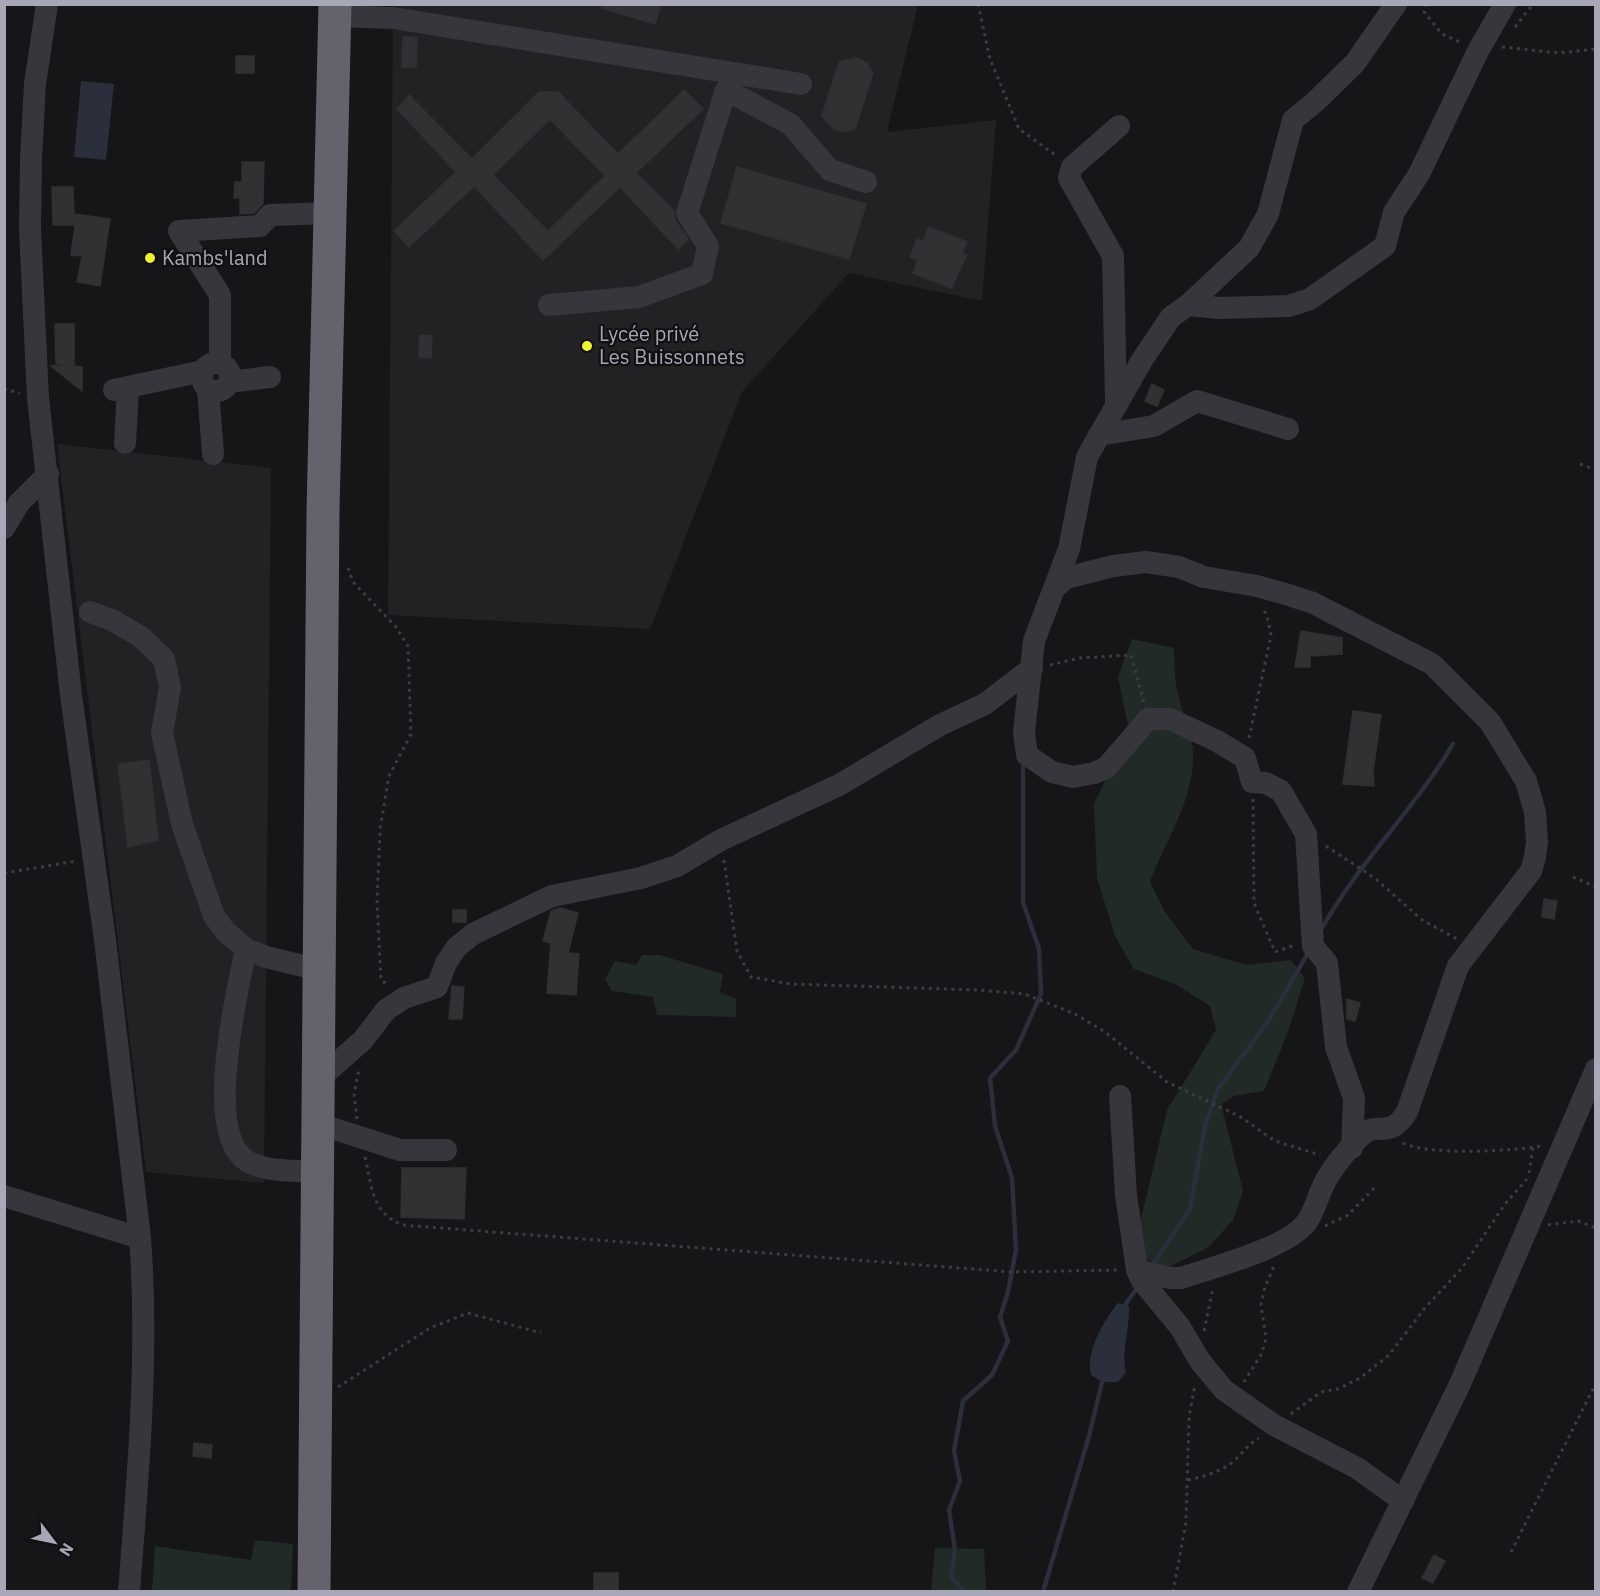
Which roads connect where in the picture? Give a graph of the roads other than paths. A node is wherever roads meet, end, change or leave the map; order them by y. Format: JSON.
{"nodes":[{"id":1,"x":47,"y":4,"type":"edge"},
{"id":2,"x":1396,"y":4,"type":"edge"},
{"id":3,"x":1505,"y":4,"type":"edge"},
{"id":4,"x":335,"y":10,"type":"edge"},
{"id":5,"x":707,"y":69,"type":"junction"},
{"id":6,"x":801,"y":84,"type":"dead end"},
{"id":7,"x":726,"y":90,"type":"junction"},
{"id":8,"x":1119,"y":126,"type":"dead end"},
{"id":9,"x":866,"y":182,"type":"dead end"},
{"id":10,"x":331,"y":213,"type":"junction"},
{"id":11,"x":549,"y":305,"type":"dead end"},
{"id":12,"x":1188,"y":305,"type":"junction"},
{"id":13,"x":215,"y":376,"type":"junction"},
{"id":14,"x":270,"y":377,"type":"dead end"},
{"id":15,"x":1116,"y":401,"type":"junction"},
{"id":16,"x":1288,"y":429,"type":"dead end"},
{"id":17,"x":1099,"y":435,"type":"junction"},
{"id":18,"x":125,"y":443,"type":"dead end"},
{"id":19,"x":213,"y":454,"type":"dead end"},
{"id":20,"x":48,"y":474,"type":"junction"},
{"id":21,"x":4,"y":528,"type":"edge"},
{"id":22,"x":1058,"y":586,"type":"junction"},
{"id":23,"x":90,"y":612,"type":"dead end"},
{"id":24,"x":1032,"y":668,"type":"junction"},
{"id":25,"x":246,"y":949,"type":"junction"},
{"id":26,"x":320,"y":970,"type":"junction"},
{"id":27,"x":1596,"y":1069,"type":"edge"},
{"id":28,"x":319,"y":1079,"type":"junction"},
{"id":29,"x":1120,"y":1096,"type":"dead end"},
{"id":30,"x":319,"y":1124,"type":"junction"},
{"id":31,"x":446,"y":1150,"type":"dead end"},
{"id":32,"x":1347,"y":1154,"type":"junction"},
{"id":33,"x":318,"y":1172,"type":"junction"},
{"id":34,"x":4,"y":1196,"type":"edge"},
{"id":35,"x":140,"y":1238,"type":"junction"},
{"id":36,"x":1137,"y":1270,"type":"junction"},
{"id":37,"x":1403,"y":1501,"type":"junction"},
{"id":38,"x":129,"y":1592,"type":"edge"},
{"id":39,"x":314,"y":1592,"type":"edge"},
{"id":40,"x":1358,"y":1592,"type":"edge"}],
"edges":[{"from":1,"to":20,"type":"street"},
{"from":2,"to":12,"type":"street"},
{"from":3,"to":12,"type":"street"},
{"from":4,"to":5,"type":"street"},
{"from":4,"to":10,"type":"highway"},
{"from":5,"to":6,"type":"street"},
{"from":5,"to":7,"type":"street"},
{"from":7,"to":9,"type":"street"},
{"from":7,"to":11,"type":"street"},
{"from":8,"to":15,"type":"street"},
{"from":10,"to":13,"type":"street"},
{"from":10,"to":26,"type":"highway"},
{"from":12,"to":15,"type":"street"},
{"from":13,"to":14,"type":"street"},
{"from":13,"to":18,"type":"street"},
{"from":13,"to":19,"type":"street"},
{"from":15,"to":17,"type":"street"},
{"from":16,"to":17,"type":"street"},
{"from":17,"to":22,"type":"street"},
{"from":20,"to":21,"type":"street"},
{"from":20,"to":35,"type":"street"},
{"from":22,"to":24,"type":"street"},
{"from":22,"to":32,"type":"street"},
{"from":23,"to":25,"type":"street"},
{"from":24,"to":28,"type":"street"},
{"from":24,"to":32,"type":"street"},
{"from":25,"to":26,"type":"street"},
{"from":25,"to":33,"type":"street"},
{"from":26,"to":28,"type":"highway"},
{"from":27,"to":37,"type":"street"},
{"from":28,"to":30,"type":"highway"},
{"from":29,"to":36,"type":"street"},
{"from":30,"to":31,"type":"street"},
{"from":30,"to":33,"type":"highway"},
{"from":32,"to":36,"type":"street"},
{"from":33,"to":39,"type":"highway"},
{"from":34,"to":35,"type":"street"},
{"from":35,"to":38,"type":"street"},
{"from":36,"to":37,"type":"street"},
{"from":37,"to":40,"type":"street"}]}
